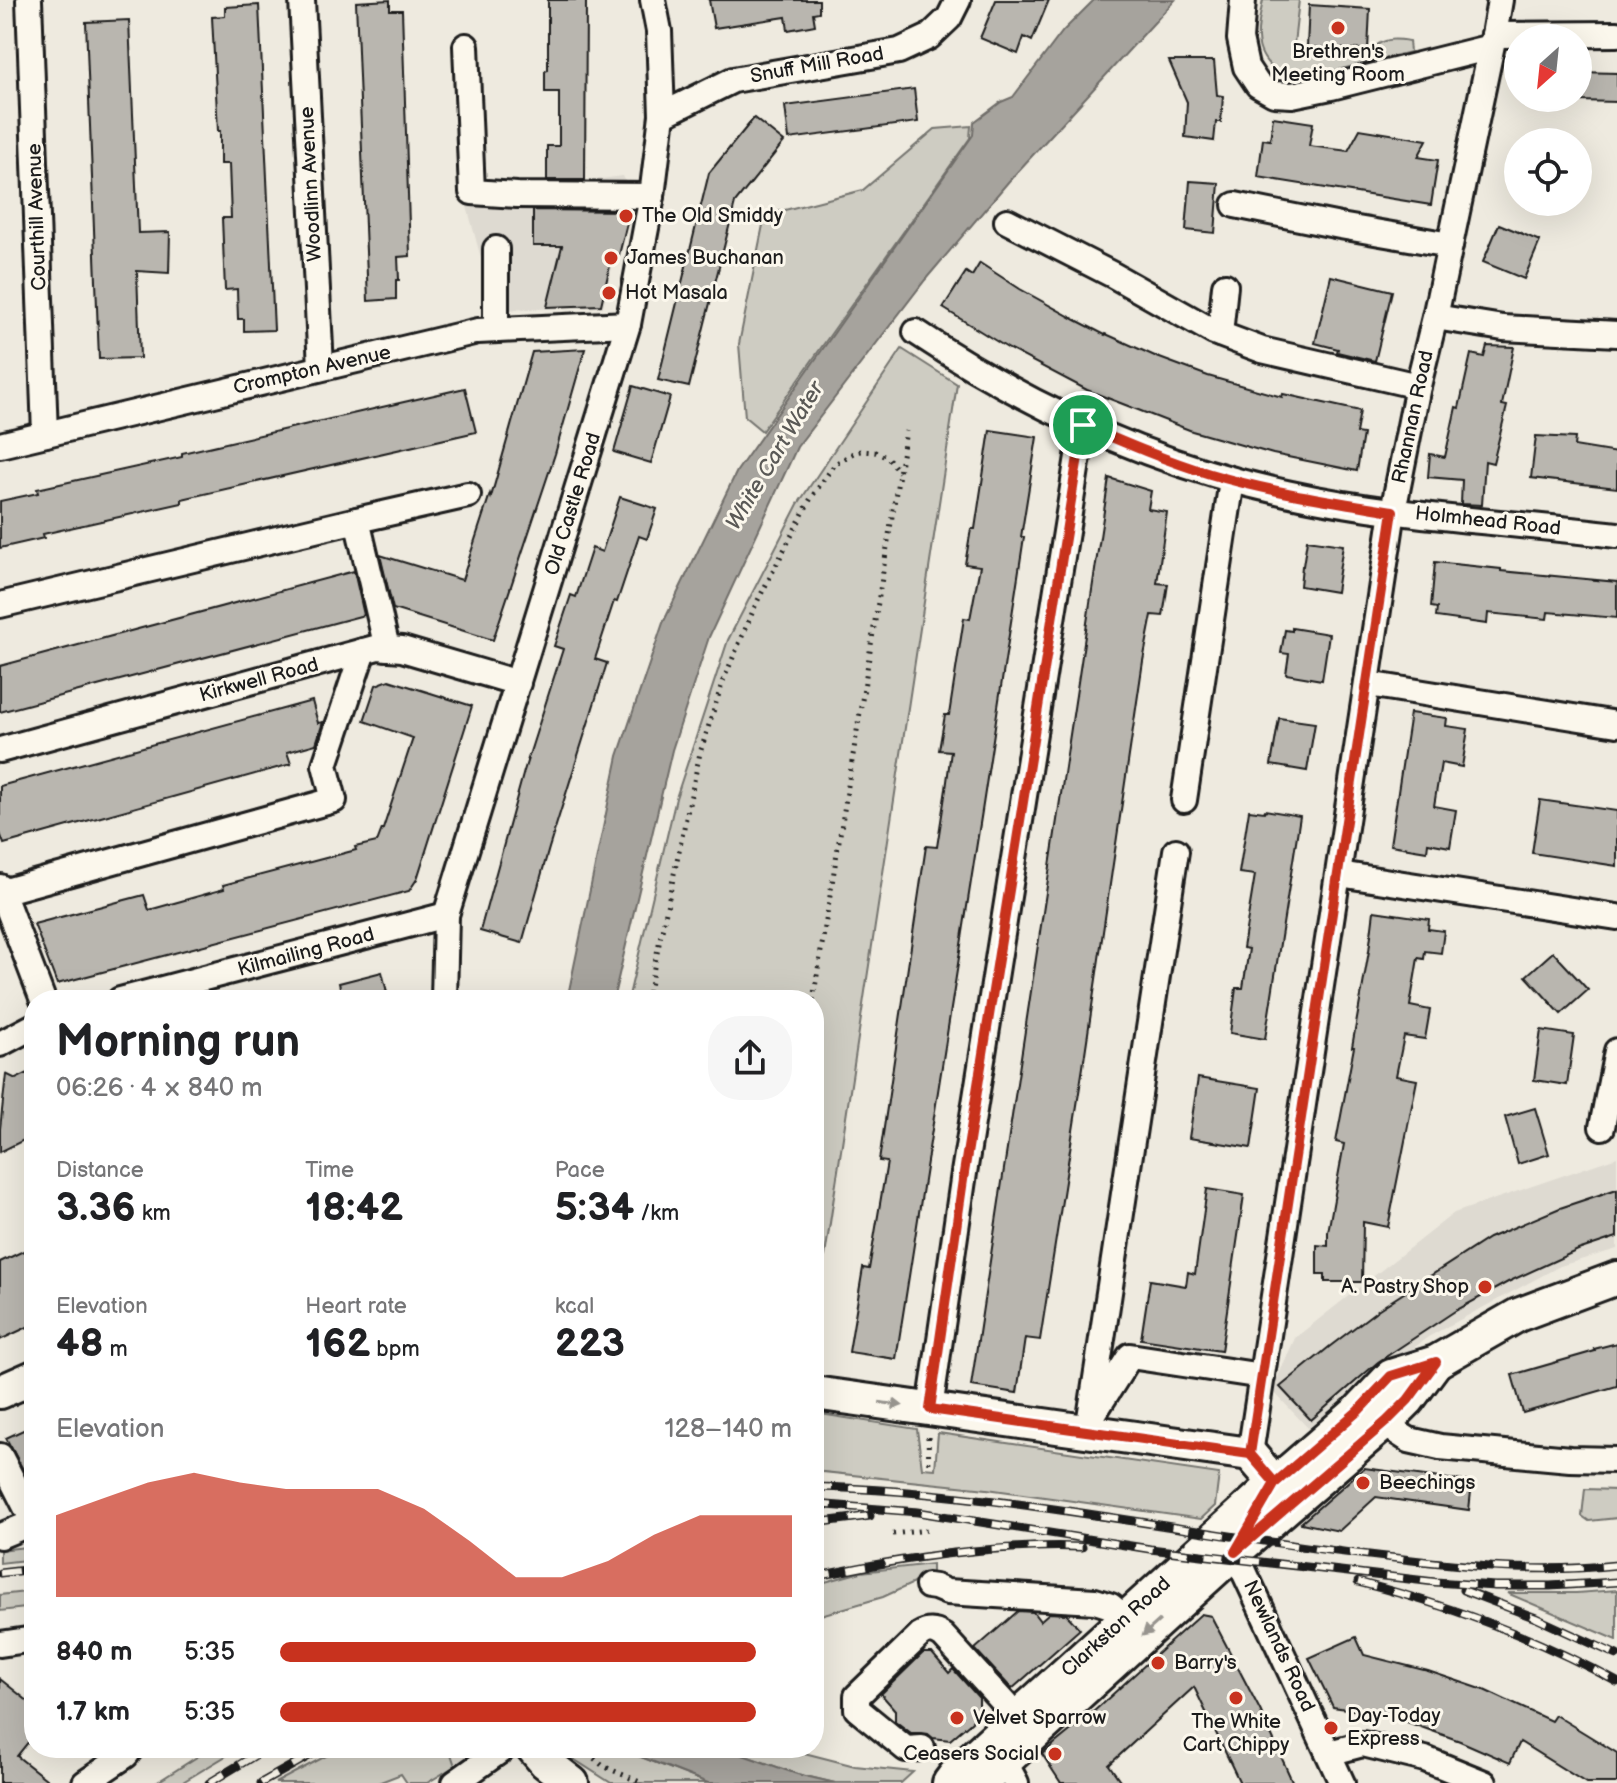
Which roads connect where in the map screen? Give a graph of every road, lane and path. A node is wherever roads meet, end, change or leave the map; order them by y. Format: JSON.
{"nodes":[{"id":1,"x":29,"y":0,"type":"edge"},
{"id":2,"x":302,"y":0,"type":"edge"},
{"id":3,"x":653,"y":0,"type":"edge"},
{"id":4,"x":958,"y":0,"type":"edge"},
{"id":5,"x":1243,"y":0,"type":"edge"},
{"id":6,"x":1500,"y":0,"type":"edge"},
{"id":7,"x":1617,"y":34,"type":"edge"},
{"id":8,"x":1493,"y":41,"type":"junction"},
{"id":9,"x":466,"y":46,"type":"dead end"},
{"id":10,"x":662,"y":115,"type":"junction"},
{"id":11,"x":652,"y":196,"type":"junction"},
{"id":12,"x":1235,"y":205,"type":"dead end"},
{"id":13,"x":1007,"y":221,"type":"dead end"},
{"id":14,"x":1450,"y":245,"type":"junction"},
{"id":15,"x":496,"y":249,"type":"dead end"},
{"id":16,"x":1225,"y":286,"type":"dead end"},
{"id":17,"x":1435,"y":317,"type":"junction"},
{"id":18,"x":628,"y":324,"type":"junction"},
{"id":19,"x":496,"y":330,"type":"junction"},
{"id":20,"x":916,"y":332,"type":"dead end"},
{"id":21,"x":1220,"y":334,"type":"junction"},
{"id":22,"x":1617,"y":334,"type":"edge"},
{"id":23,"x":321,"y":367,"type":"junction"},
{"id":24,"x":1418,"y":386,"type":"junction"},
{"id":25,"x":1083,"y":425,"type":"junction"},
{"id":26,"x":906,"y":431,"type":"dead end"},
{"id":27,"x":45,"y":434,"type":"junction"},
{"id":28,"x":0,"y":445,"type":"edge"},
{"id":29,"x":899,"y":472,"type":"junction"},
{"id":30,"x":1221,"y":477,"type":"junction"},
{"id":31,"x":468,"y":495,"type":"dead end"},
{"id":32,"x":1393,"y":511,"type":"junction"},
{"id":33,"x":357,"y":520,"type":"junction"},
{"id":34,"x":1617,"y":535,"type":"edge"},
{"id":35,"x":0,"y":605,"type":"edge"},
{"id":36,"x":375,"y":649,"type":"junction"},
{"id":37,"x":518,"y":683,"type":"junction"},
{"id":38,"x":1368,"y":684,"type":"junction"},
{"id":39,"x":1617,"y":724,"type":"edge"},
{"id":40,"x":0,"y":750,"type":"edge"},
{"id":41,"x":1184,"y":800,"type":"dead end"},
{"id":42,"x":1176,"y":851,"type":"dead end"},
{"id":43,"x":1339,"y":874,"type":"junction"},
{"id":44,"x":1,"y":890,"type":"edge"},
{"id":45,"x":446,"y":915,"type":"junction"},
{"id":46,"x":1617,"y":917,"type":"edge"},
{"id":47,"x":39,"y":990,"type":"edge"},
{"id":48,"x":158,"y":990,"type":"edge"},
{"id":49,"x":444,"y":990,"type":"edge"},
{"id":50,"x":649,"y":990,"type":"edge"},
{"id":51,"x":815,"y":990,"type":"edge"},
{"id":52,"x":24,"y":1031,"type":"edge"},
{"id":53,"x":0,"y":1044,"type":"edge"},
{"id":54,"x":1617,"y":1051,"type":"edge"},
{"id":55,"x":1602,"y":1127,"type":"dead end"},
{"id":56,"x":1617,"y":1278,"type":"edge"},
{"id":57,"x":1436,"y":1362,"type":"junction"},
{"id":58,"x":1262,"y":1376,"type":"junction"},
{"id":59,"x":24,"y":1381,"type":"edge"},
{"id":60,"x":0,"y":1392,"type":"edge"},
{"id":61,"x":824,"y":1394,"type":"edge"},
{"id":62,"x":930,"y":1409,"type":"junction"},
{"id":63,"x":1387,"y":1421,"type":"junction"},
{"id":64,"x":1088,"y":1426,"type":"junction"},
{"id":65,"x":1250,"y":1454,"type":"junction"},
{"id":66,"x":0,"y":1456,"type":"edge"},
{"id":67,"x":1617,"y":1460,"type":"edge"},
{"id":68,"x":1275,"y":1483,"type":"junction"},
{"id":69,"x":24,"y":1503,"type":"edge"},
{"id":70,"x":24,"y":1526,"type":"edge"},
{"id":71,"x":928,"y":1530,"type":"dead end"},
{"id":72,"x":893,"y":1534,"type":"dead end"},
{"id":73,"x":0,"y":1536,"type":"edge"},
{"id":74,"x":1235,"y":1552,"type":"junction"},
{"id":75,"x":928,"y":1586,"type":"dead end"},
{"id":76,"x":1126,"y":1619,"type":"junction"},
{"id":77,"x":24,"y":1640,"type":"edge"},
{"id":78,"x":0,"y":1644,"type":"edge"},
{"id":79,"x":1025,"y":1726,"type":"junction"},
{"id":80,"x":922,"y":1748,"type":"dead end"},
{"id":81,"x":1329,"y":1753,"type":"junction"},
{"id":82,"x":122,"y":1758,"type":"edge"},
{"id":83,"x":490,"y":1758,"type":"edge"},
{"id":84,"x":594,"y":1758,"type":"edge"},
{"id":85,"x":982,"y":1776,"type":"edge"},
{"id":86,"x":85,"y":1783,"type":"edge"},
{"id":87,"x":455,"y":1783,"type":"edge"},
{"id":88,"x":642,"y":1783,"type":"edge"},
{"id":89,"x":1342,"y":1783,"type":"edge"},
{"id":90,"x":1484,"y":1783,"type":"edge"}],
"edges":[{"from":1,"to":27,"type":"street","name":"Courthill Avenue"},
{"from":2,"to":23,"type":"street","name":"Woodlinn Avenue"},
{"from":3,"to":10,"type":"street","name":"Old Castle Road"},
{"from":4,"to":10,"type":"street","name":"Snuff Mill Road"},
{"from":5,"to":8,"type":"street"},
{"from":6,"to":8,"type":"street","name":"Rhannan Road"},
{"from":7,"to":8,"type":"street"},
{"from":8,"to":14,"type":"street","name":"Rhannan Road"},
{"from":9,"to":11,"type":"street"},
{"from":10,"to":11,"type":"street","name":"Old Castle Road"},
{"from":11,"to":18,"type":"street","name":"Old Castle Road"},
{"from":12,"to":14,"type":"street"},
{"from":13,"to":21,"type":"street"},
{"from":14,"to":17,"type":"street","name":"Rhannan Road"},
{"from":15,"to":19,"type":"street"},
{"from":16,"to":21,"type":"street"},
{"from":17,"to":22,"type":"street"},
{"from":17,"to":24,"type":"street","name":"Rhannan Road"},
{"from":18,"to":19,"type":"street","name":"Crompton Avenue"},
{"from":18,"to":37,"type":"street","name":"Old Castle Road"},
{"from":19,"to":23,"type":"street","name":"Crompton Avenue"},
{"from":20,"to":25,"type":"street","name":"Holmhead Road"},
{"from":21,"to":24,"type":"street"},
{"from":23,"to":27,"type":"street","name":"Crompton Avenue"},
{"from":24,"to":32,"type":"street","name":"Rhannan Road"},
{"from":25,"to":30,"type":"street","name":"Holmhead Road"},
{"from":25,"to":62,"type":"street"},
{"from":26,"to":29,"type":"path"},
{"from":27,"to":28,"type":"street","name":"Crompton Avenue"},
{"from":29,"to":50,"type":"path"},
{"from":29,"to":51,"type":"path"},
{"from":30,"to":32,"type":"street","name":"Holmhead Road"},
{"from":30,"to":41,"type":"street"},
{"from":31,"to":33,"type":"street"},
{"from":32,"to":34,"type":"street","name":"Holmhead Road"},
{"from":32,"to":38,"type":"street","name":"Rhannan Road"},
{"from":33,"to":35,"type":"street"},
{"from":33,"to":36,"type":"street"},
{"from":36,"to":37,"type":"street","name":"Kirkwell Road"},
{"from":36,"to":40,"type":"street","name":"Kirkwell Road"},
{"from":36,"to":44,"type":"street"},
{"from":37,"to":45,"type":"street","name":"Old Castle Road"},
{"from":38,"to":39,"type":"street"},
{"from":38,"to":43,"type":"street","name":"Rhannan Road"},
{"from":42,"to":64,"type":"street"},
{"from":43,"to":46,"type":"street"},
{"from":43,"to":58,"type":"street","name":"Rhannan Road"},
{"from":44,"to":47,"type":"street"},
{"from":45,"to":48,"type":"street","name":"Kilmailing Road"},
{"from":45,"to":49,"type":"street","name":"Old Castle Road"},
{"from":52,"to":53,"type":"street"},
{"from":54,"to":55,"type":"street"},
{"from":56,"to":57,"type":"main road","name":"Clarkston Road"},
{"from":57,"to":63,"type":"main road","name":"Clarkston Road"},
{"from":57,"to":68,"type":"main road","name":"Clarkston Road"},
{"from":58,"to":64,"type":"street"},
{"from":58,"to":65,"type":"street","name":"Rhannan Road"},
{"from":59,"to":60,"type":"main road"},
{"from":61,"to":62,"type":"main road","one_way":true},
{"from":62,"to":64,"type":"main road"},
{"from":63,"to":67,"type":"street"},
{"from":63,"to":74,"type":"main road","name":"Clarkston Road"},
{"from":64,"to":65,"type":"main road"},
{"from":65,"to":68,"type":"main road"},
{"from":66,"to":69,"type":"street"},
{"from":68,"to":74,"type":"main road","name":"Clarkston Road"},
{"from":68,"to":76,"type":"main road","name":"Clarkston Road"},
{"from":70,"to":73,"type":"street"},
{"from":71,"to":72,"type":"path"},
{"from":74,"to":79,"type":"main road","name":"Clarkston Road","one_way":true},
{"from":74,"to":81,"type":"street","name":"Newlands Road"},
{"from":75,"to":76,"type":"street"},
{"from":76,"to":79,"type":"main road","name":"Clarkston Road"},
{"from":77,"to":78,"type":"street"},
{"from":79,"to":80,"type":"street"},
{"from":79,"to":85,"type":"main road","name":"Clarkston Road"},
{"from":79,"to":85,"type":"main road","name":"Clarkston Road"},
{"from":81,"to":89,"type":"street","name":"Newlands Road"},
{"from":81,"to":90,"type":"street"},
{"from":82,"to":86,"type":"street"},
{"from":83,"to":87,"type":"street"},
{"from":84,"to":88,"type":"path"}]}
